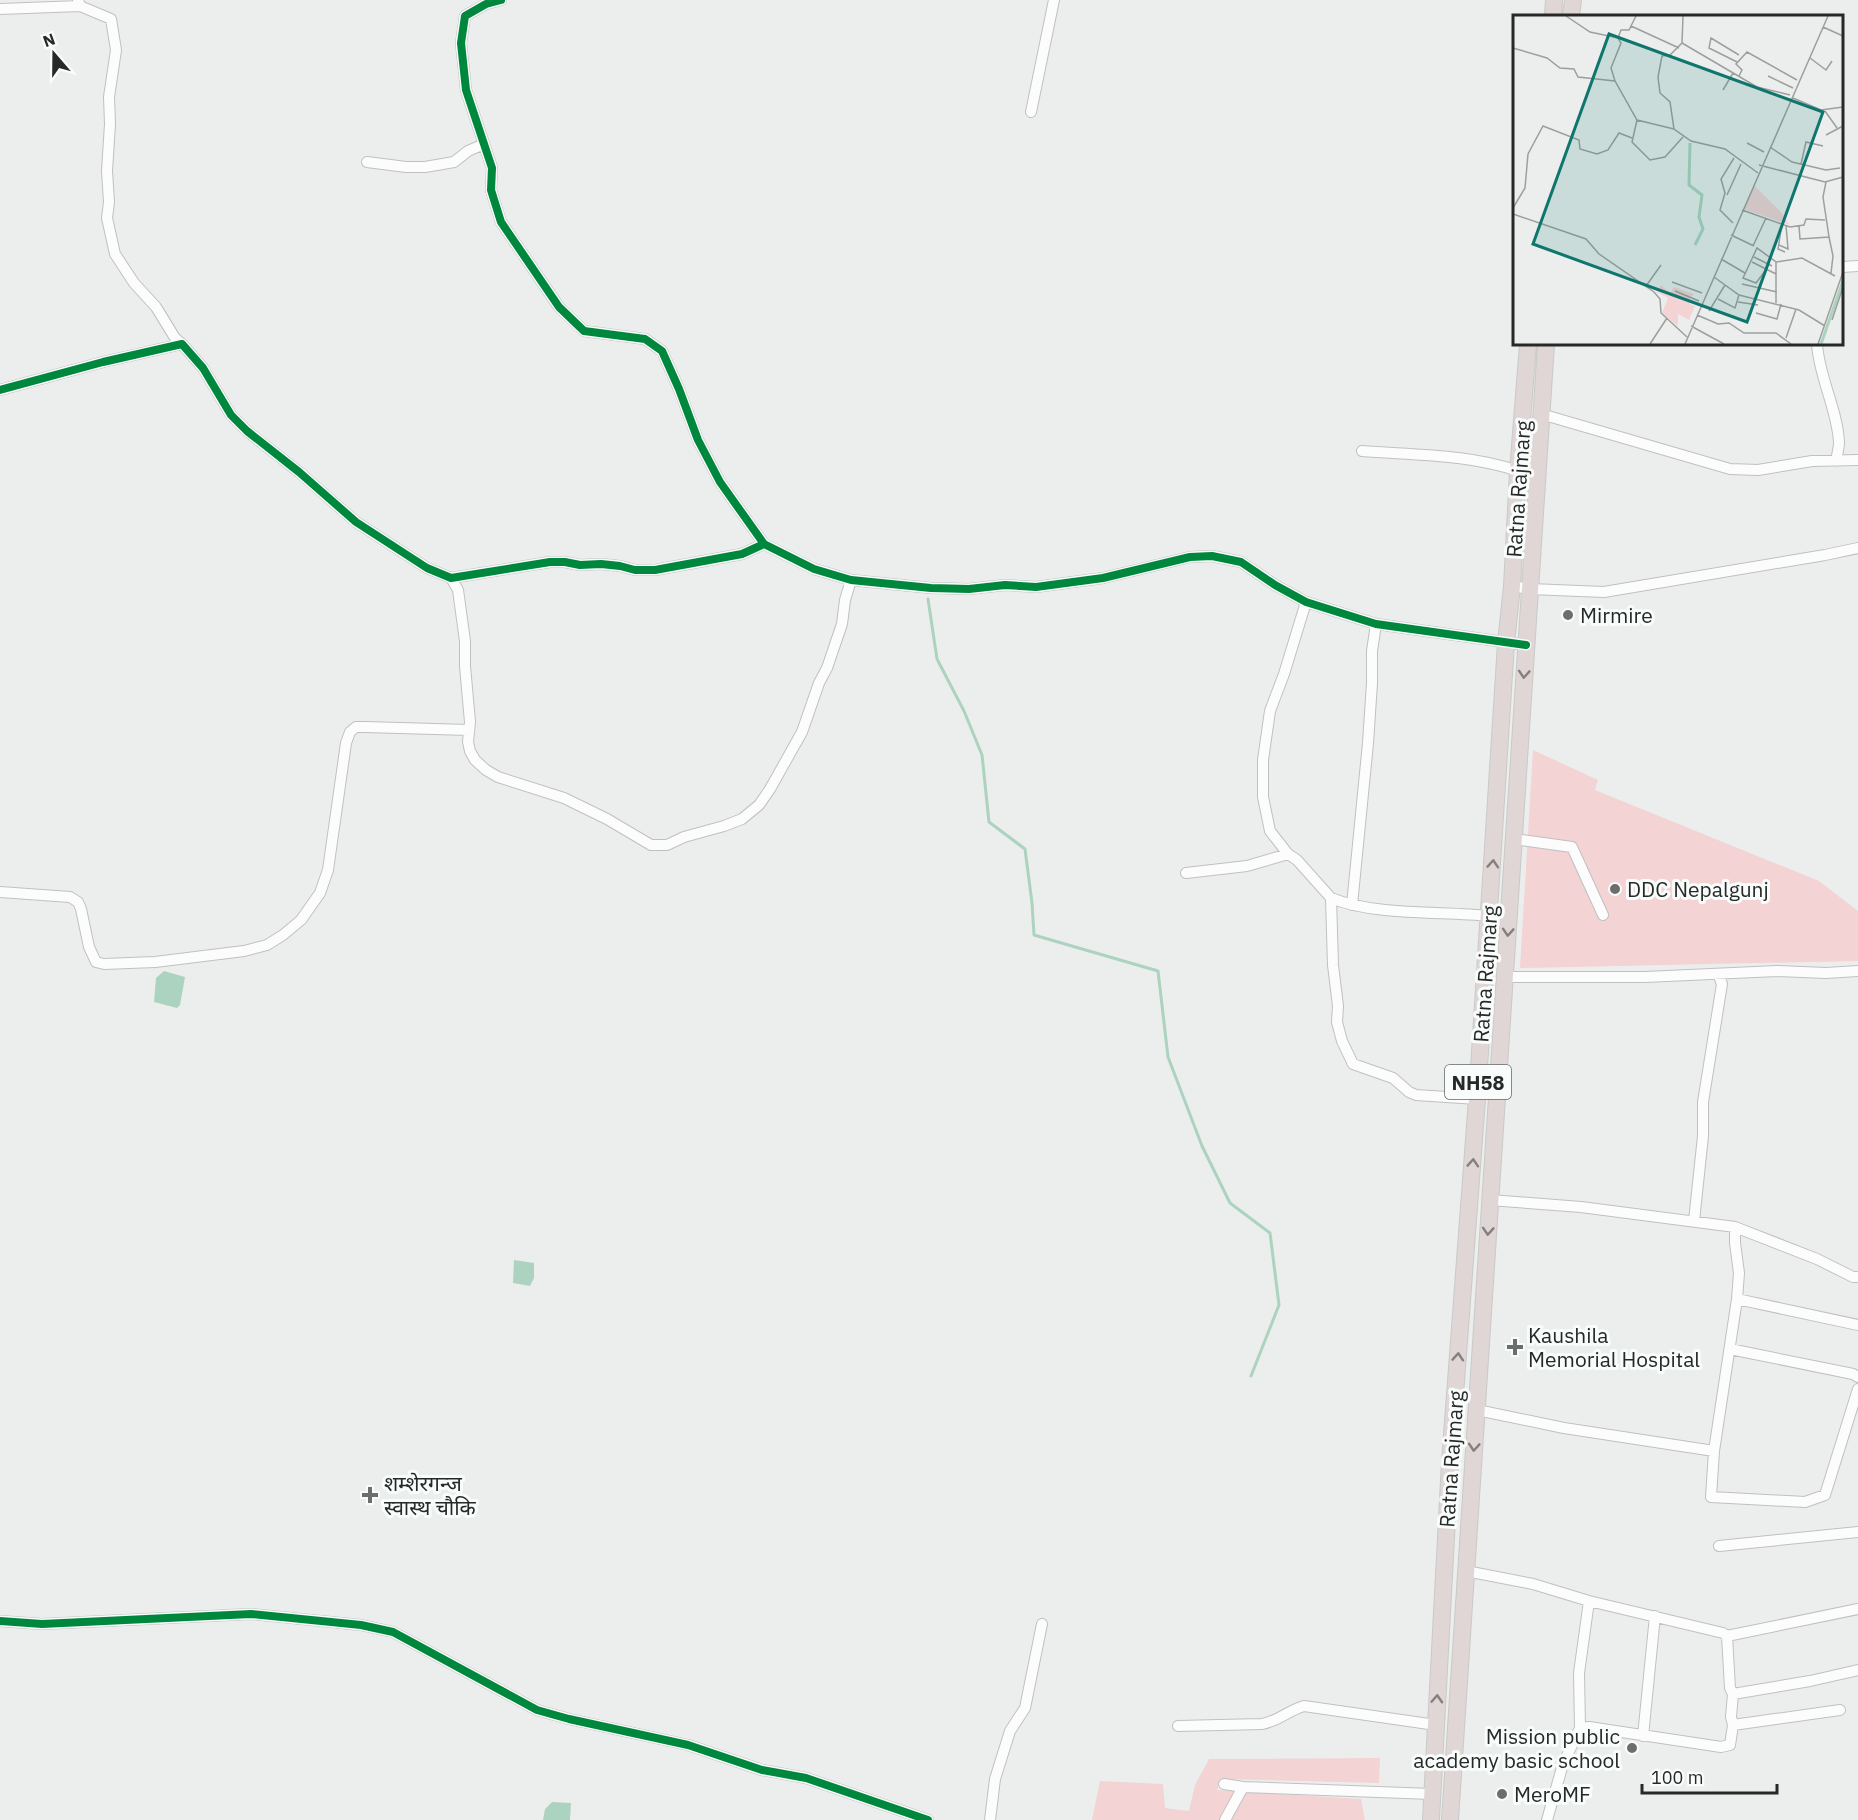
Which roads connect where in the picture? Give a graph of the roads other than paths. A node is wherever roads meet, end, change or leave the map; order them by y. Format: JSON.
{"nodes":[{"id":1,"x":501,"y":0,"type":"edge"},
{"id":2,"x":1054,"y":0,"type":"edge"},
{"id":3,"x":1554,"y":0,"type":"edge"},
{"id":4,"x":1573,"y":0,"type":"edge"},
{"id":5,"x":79,"y":3,"type":"edge"},
{"id":6,"x":0,"y":9,"type":"edge"},
{"id":7,"x":1553,"y":15,"type":"edge"},
{"id":8,"x":1572,"y":15,"type":"edge"},
{"id":9,"x":1032,"y":112,"type":"dead end"},
{"id":10,"x":484,"y":144,"type":"junction"},
{"id":11,"x":367,"y":162,"type":"dead end"},
{"id":12,"x":1858,"y":266,"type":"edge"},
{"id":13,"x":1843,"y":267,"type":"edge"},
{"id":14,"x":182,"y":344,"type":"junction"},
{"id":15,"x":1528,"y":345,"type":"edge"},
{"id":16,"x":1546,"y":345,"type":"edge"},
{"id":17,"x":1817,"y":345,"type":"edge"},
{"id":18,"x":0,"y":390,"type":"edge"},
{"id":19,"x":1541,"y":414,"type":"junction"},
{"id":20,"x":1362,"y":451,"type":"dead end"},
{"id":21,"x":1858,"y":460,"type":"edge"},
{"id":22,"x":1836,"y":461,"type":"junction"},
{"id":23,"x":1518,"y":471,"type":"junction"},
{"id":24,"x":764,"y":544,"type":"junction"},
{"id":25,"x":1858,"y":548,"type":"edge"},
{"id":26,"x":451,"y":578,"type":"junction"},
{"id":27,"x":851,"y":580,"type":"junction"},
{"id":28,"x":1512,"y":586,"type":"junction"},
{"id":29,"x":1530,"y":589,"type":"junction"},
{"id":30,"x":1306,"y":602,"type":"junction"},
{"id":31,"x":1376,"y":624,"type":"junction"},
{"id":32,"x":1506,"y":643,"type":"junction"},
{"id":33,"x":1526,"y":645,"type":"junction"},
{"id":34,"x":469,"y":730,"type":"junction"},
{"id":35,"x":1514,"y":839,"type":"junction"},
{"id":36,"x":1288,"y":854,"type":"junction"},
{"id":37,"x":1186,"y":873,"type":"dead end"},
{"id":38,"x":0,"y":892,"type":"edge"},
{"id":39,"x":1331,"y":898,"type":"junction"},
{"id":40,"x":1352,"y":905,"type":"junction"},
{"id":41,"x":1603,"y":915,"type":"dead end"},
{"id":42,"x":1489,"y":916,"type":"junction"},
{"id":43,"x":1858,"y":971,"type":"edge"},
{"id":44,"x":1718,"y":974,"type":"junction"},
{"id":45,"x":1505,"y":977,"type":"junction"},
{"id":46,"x":1477,"y":1099,"type":"junction"},
{"id":47,"x":1491,"y":1200,"type":"junction"},
{"id":48,"x":1694,"y":1221,"type":"junction"},
{"id":49,"x":1735,"y":1227,"type":"junction"},
{"id":50,"x":1858,"y":1277,"type":"edge"},
{"id":51,"x":1737,"y":1299,"type":"junction"},
{"id":52,"x":1858,"y":1325,"type":"edge"},
{"id":53,"x":1730,"y":1349,"type":"junction"},
{"id":54,"x":1858,"y":1377,"type":"edge"},
{"id":55,"x":1858,"y":1389,"type":"edge"},
{"id":56,"x":1477,"y":1410,"type":"junction"},
{"id":57,"x":1714,"y":1451,"type":"junction"},
{"id":58,"x":1858,"y":1532,"type":"edge"},
{"id":59,"x":1719,"y":1546,"type":"dead end"},
{"id":60,"x":1467,"y":1570,"type":"junction"},
{"id":61,"x":1589,"y":1601,"type":"junction"},
{"id":62,"x":1858,"y":1609,"type":"edge"},
{"id":63,"x":1655,"y":1616,"type":"junction"},
{"id":64,"x":0,"y":1621,"type":"edge"},
{"id":65,"x":1042,"y":1624,"type":"dead end"},
{"id":66,"x":1727,"y":1635,"type":"junction"},
{"id":67,"x":1858,"y":1670,"type":"edge"},
{"id":68,"x":1733,"y":1694,"type":"junction"},
{"id":69,"x":1840,"y":1710,"type":"dead end"},
{"id":70,"x":1436,"y":1725,"type":"junction"},
{"id":71,"x":1733,"y":1725,"type":"junction"},
{"id":72,"x":1178,"y":1726,"type":"dead end"},
{"id":73,"x":1580,"y":1728,"type":"junction"},
{"id":74,"x":1643,"y":1736,"type":"junction"},
{"id":75,"x":1224,"y":1784,"type":"dead end"},
{"id":76,"x":1243,"y":1787,"type":"junction"},
{"id":77,"x":1432,"y":1794,"type":"junction"},
{"id":78,"x":928,"y":1820,"type":"edge"},
{"id":79,"x":990,"y":1820,"type":"edge"},
{"id":80,"x":1225,"y":1820,"type":"edge"},
{"id":81,"x":1431,"y":1820,"type":"edge"},
{"id":82,"x":1451,"y":1820,"type":"edge"},
{"id":83,"x":1547,"y":1820,"type":"edge"}],
"edges":[{"from":1,"to":10,"type":"street"},
{"from":2,"to":9,"type":"street"},
{"from":3,"to":7,"type":"highway"},
{"from":4,"to":8,"type":"highway"},
{"from":5,"to":6,"type":"street"},
{"from":5,"to":14,"type":"street"},
{"from":10,"to":11,"type":"street"},
{"from":10,"to":24,"type":"street"},
{"from":12,"to":13,"type":"street"},
{"from":14,"to":18,"type":"street"},
{"from":14,"to":26,"type":"street"},
{"from":15,"to":23,"type":"highway","name":"Ratna Rajmarg","number":"NH58"},
{"from":16,"to":19,"type":"highway","name":"Ratna Rajmarg","number":"NH58"},
{"from":17,"to":22,"type":"street"},
{"from":19,"to":22,"type":"street"},
{"from":19,"to":29,"type":"highway","name":"Ratna Rajmarg","number":"NH58"},
{"from":20,"to":23,"type":"street"},
{"from":21,"to":22,"type":"street"},
{"from":23,"to":28,"type":"highway","name":"Ratna Rajmarg","number":"NH58"},
{"from":24,"to":26,"type":"street"},
{"from":24,"to":27,"type":"street"},
{"from":25,"to":29,"type":"street"},
{"from":26,"to":34,"type":"street"},
{"from":27,"to":30,"type":"street"},
{"from":27,"to":34,"type":"street"},
{"from":28,"to":29,"type":"street"},
{"from":28,"to":32,"type":"highway","name":"Ratna Rajmarg","number":"NH58"},
{"from":29,"to":33,"type":"highway","name":"Ratna Rajmarg","number":"NH58"},
{"from":30,"to":31,"type":"street"},
{"from":30,"to":36,"type":"street"},
{"from":31,"to":32,"type":"street"},
{"from":31,"to":40,"type":"street"},
{"from":32,"to":33,"type":"street"},
{"from":42,"to":32,"type":"highway","name":"Ratna Rajmarg","number":"NH58","one_way":true},
{"from":33,"to":35,"type":"highway","name":"Ratna Rajmarg","number":"NH58","one_way":true},
{"from":34,"to":38,"type":"street"},
{"from":35,"to":41,"type":"street"},
{"from":35,"to":45,"type":"highway","name":"Ratna Rajmarg","number":"NH58","one_way":true},
{"from":36,"to":37,"type":"street"},
{"from":36,"to":39,"type":"street"},
{"from":39,"to":40,"type":"street"},
{"from":39,"to":46,"type":"street"},
{"from":40,"to":42,"type":"street"},
{"from":42,"to":46,"type":"highway","name":"Ratna Rajmarg","number":"NH58"},
{"from":43,"to":44,"type":"street"},
{"from":44,"to":45,"type":"street"},
{"from":44,"to":48,"type":"street"},
{"from":45,"to":47,"type":"highway","name":"Ratna Rajmarg","number":"NH58"},
{"from":70,"to":46,"type":"highway","name":"Ratna Rajmarg","number":"NH58","one_way":true},
{"from":47,"to":48,"type":"street"},
{"from":47,"to":56,"type":"highway","name":"Ratna Rajmarg","number":"NH58","one_way":true},
{"from":48,"to":49,"type":"street"},
{"from":49,"to":50,"type":"street"},
{"from":49,"to":51,"type":"street"},
{"from":51,"to":52,"type":"street"},
{"from":51,"to":53,"type":"street"},
{"from":53,"to":54,"type":"street"},
{"from":53,"to":57,"type":"street"},
{"from":55,"to":57,"type":"street"},
{"from":56,"to":57,"type":"street"},
{"from":56,"to":60,"type":"highway","name":"Ratna Rajmarg","number":"NH58","one_way":true},
{"from":58,"to":59,"type":"street"},
{"from":60,"to":61,"type":"street"},
{"from":60,"to":82,"type":"highway","name":"Ratna Rajmarg","number":"NH58"},
{"from":61,"to":63,"type":"street"},
{"from":61,"to":73,"type":"street"},
{"from":62,"to":66,"type":"street"},
{"from":63,"to":66,"type":"street"},
{"from":63,"to":74,"type":"street"},
{"from":64,"to":78,"type":"street"},
{"from":65,"to":79,"type":"street"},
{"from":66,"to":68,"type":"street"},
{"from":67,"to":68,"type":"street"},
{"from":68,"to":71,"type":"street"},
{"from":69,"to":71,"type":"street"},
{"from":70,"to":72,"type":"street"},
{"from":70,"to":77,"type":"highway","name":"Ratna Rajmarg","number":"NH58"},
{"from":71,"to":74,"type":"street"},
{"from":73,"to":74,"type":"street"},
{"from":73,"to":83,"type":"street"},
{"from":75,"to":76,"type":"street"},
{"from":76,"to":77,"type":"street"},
{"from":76,"to":80,"type":"street"},
{"from":77,"to":81,"type":"highway","name":"Ratna Rajmarg","number":"NH58"}]}
